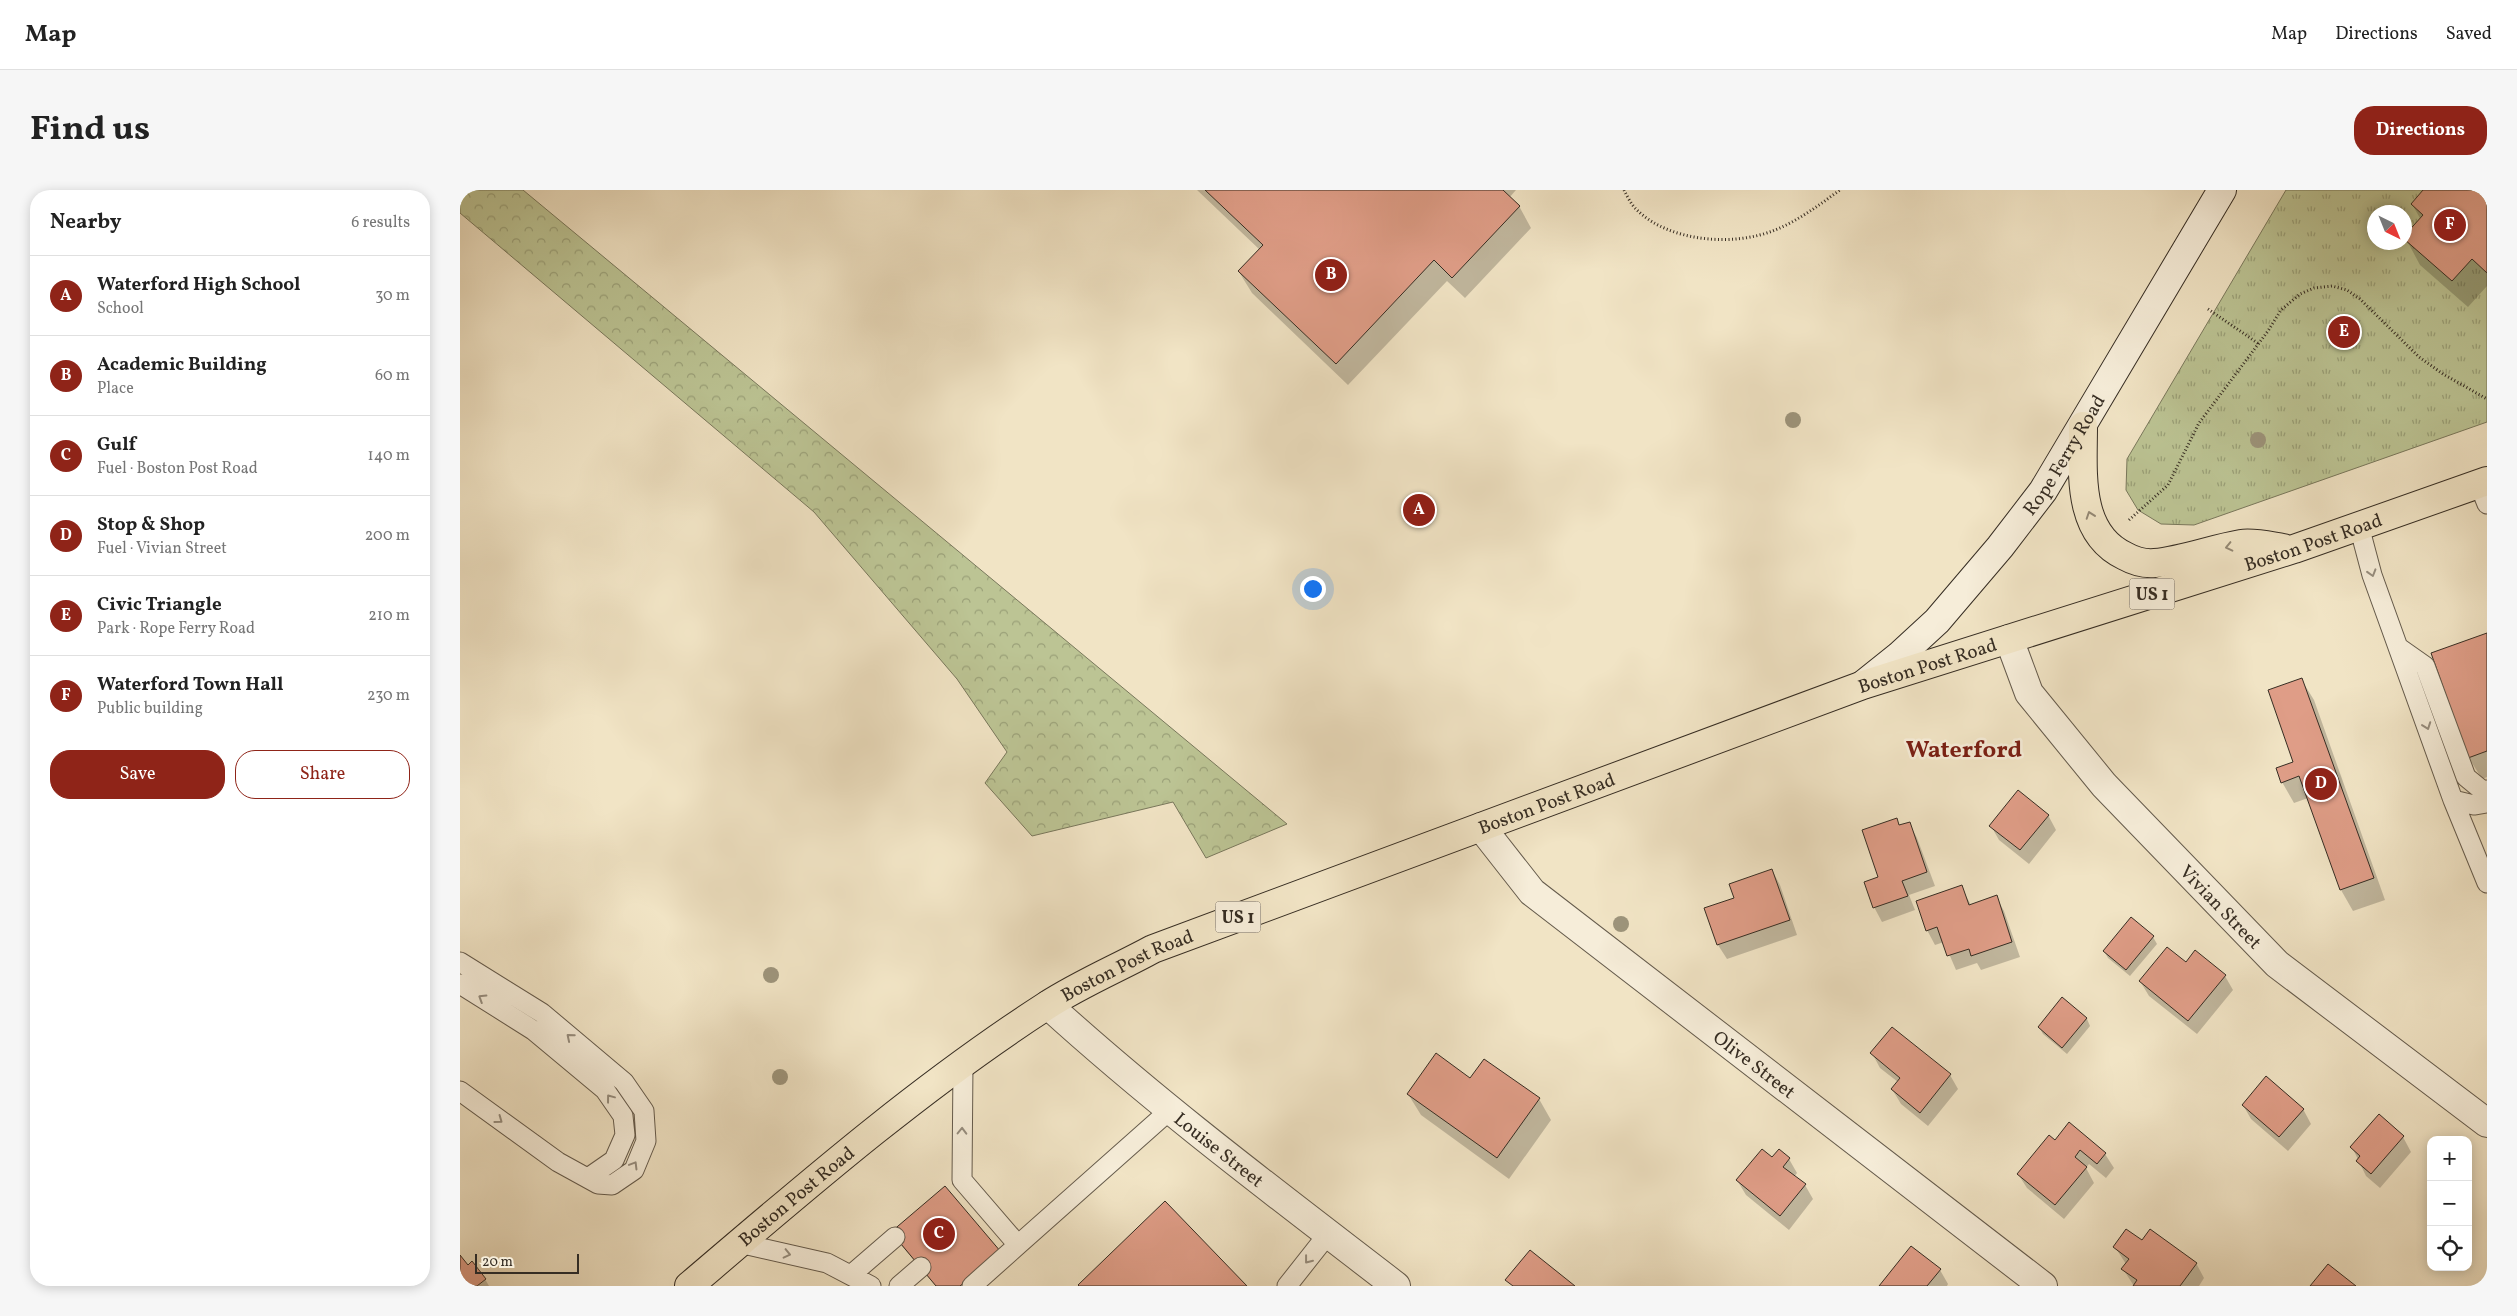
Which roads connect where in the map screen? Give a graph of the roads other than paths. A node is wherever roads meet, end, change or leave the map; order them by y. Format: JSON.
{"nodes":[{"id":1,"x":2222,"y":190,"type":"edge"},
{"id":2,"x":2083,"y":426,"type":"junction"},
{"id":3,"x":2484,"y":489,"type":"edge"},
{"id":4,"x":2359,"y":526,"type":"junction"},
{"id":5,"x":2294,"y":549,"type":"junction"},
{"id":6,"x":2009,"y":639,"type":"junction"},
{"id":7,"x":2398,"y":647,"type":"junction"},
{"id":8,"x":1862,"y":685,"type":"junction"},
{"id":9,"x":2487,"y":790,"type":"edge"},
{"id":10,"x":2453,"y":800,"type":"junction"},
{"id":11,"x":2487,"y":803,"type":"edge"},
{"id":12,"x":1481,"y":826,"type":"junction"},
{"id":13,"x":2487,"y":883,"type":"edge"},
{"id":14,"x":460,"y":962,"type":"edge"},
{"id":15,"x":460,"y":984,"type":"edge"},
{"id":16,"x":1048,"y":1005,"type":"junction"},
{"id":17,"x":963,"y":1064,"type":"junction"},
{"id":18,"x":460,"y":1091,"type":"edge"},
{"id":19,"x":1170,"y":1110,"type":"junction"},
{"id":20,"x":2487,"y":1123,"type":"edge"},
{"id":21,"x":588,"y":1178,"type":"junction"},
{"id":22,"x":1328,"y":1234,"type":"junction"},
{"id":23,"x":895,"y":1237,"type":"dead end"},
{"id":24,"x":739,"y":1243,"type":"junction"},
{"id":25,"x":1018,"y":1245,"type":"junction"},
{"id":26,"x":921,"y":1267,"type":"dead end"},
{"id":27,"x":851,"y":1275,"type":"junction"},
{"id":28,"x":689,"y":1286,"type":"edge"},
{"id":29,"x":871,"y":1286,"type":"edge"},
{"id":30,"x":899,"y":1286,"type":"edge"},
{"id":31,"x":972,"y":1286,"type":"edge"},
{"id":32,"x":1287,"y":1286,"type":"edge"},
{"id":33,"x":1396,"y":1286,"type":"edge"},
{"id":34,"x":2043,"y":1286,"type":"edge"}],
"edges":[{"from":1,"to":2,"type":"street","name":"Rope Ferry Road"},
{"from":5,"to":2,"type":"main road","one_way":true},
{"from":2,"to":8,"type":"street","name":"Rope Ferry Road"},
{"from":3,"to":4,"type":"main road","name":"Boston Post Road","number":"US 1"},
{"from":4,"to":5,"type":"main road","name":"Boston Post Road","number":"US 1"},
{"from":4,"to":7,"type":"lane","one_way":true},
{"from":5,"to":6,"type":"main road","name":"Boston Post Road","number":"US 1"},
{"from":6,"to":8,"type":"main road","name":"Boston Post Road","number":"US 1"},
{"from":6,"to":20,"type":"street","name":"Vivian Street"},
{"from":7,"to":9,"type":"lane"},
{"from":7,"to":10,"type":"lane","one_way":true},
{"from":8,"to":12,"type":"main road","name":"Boston Post Road","number":"US 1"},
{"from":10,"to":11,"type":"lane"},
{"from":10,"to":13,"type":"lane"},
{"from":12,"to":16,"type":"main road","name":"Boston Post Road","number":"US 1"},
{"from":12,"to":34,"type":"street","name":"Olive Street"},
{"from":21,"to":14,"type":"lane","one_way":true},
{"from":21,"to":15,"type":"lane","one_way":true},
{"from":16,"to":17,"type":"main road","name":"Boston Post Road","number":"US 1"},
{"from":16,"to":19,"type":"street","name":"Louise Street"},
{"from":17,"to":24,"type":"main road","name":"Boston Post Road","number":"US 1"},
{"from":25,"to":17,"type":"lane","one_way":true},
{"from":18,"to":21,"type":"lane","one_way":true},
{"from":19,"to":22,"type":"street","name":"Louise Street"},
{"from":19,"to":25,"type":"lane"},
{"from":22,"to":32,"type":"lane","one_way":true},
{"from":22,"to":33,"type":"street","name":"Louise Street"},
{"from":23,"to":27,"type":"lane"},
{"from":24,"to":27,"type":"lane","one_way":true},
{"from":24,"to":28,"type":"main road","name":"Boston Post Road","number":"US 1"},
{"from":25,"to":31,"type":"lane"},
{"from":26,"to":30,"type":"lane"},
{"from":27,"to":29,"type":"lane"}]}
